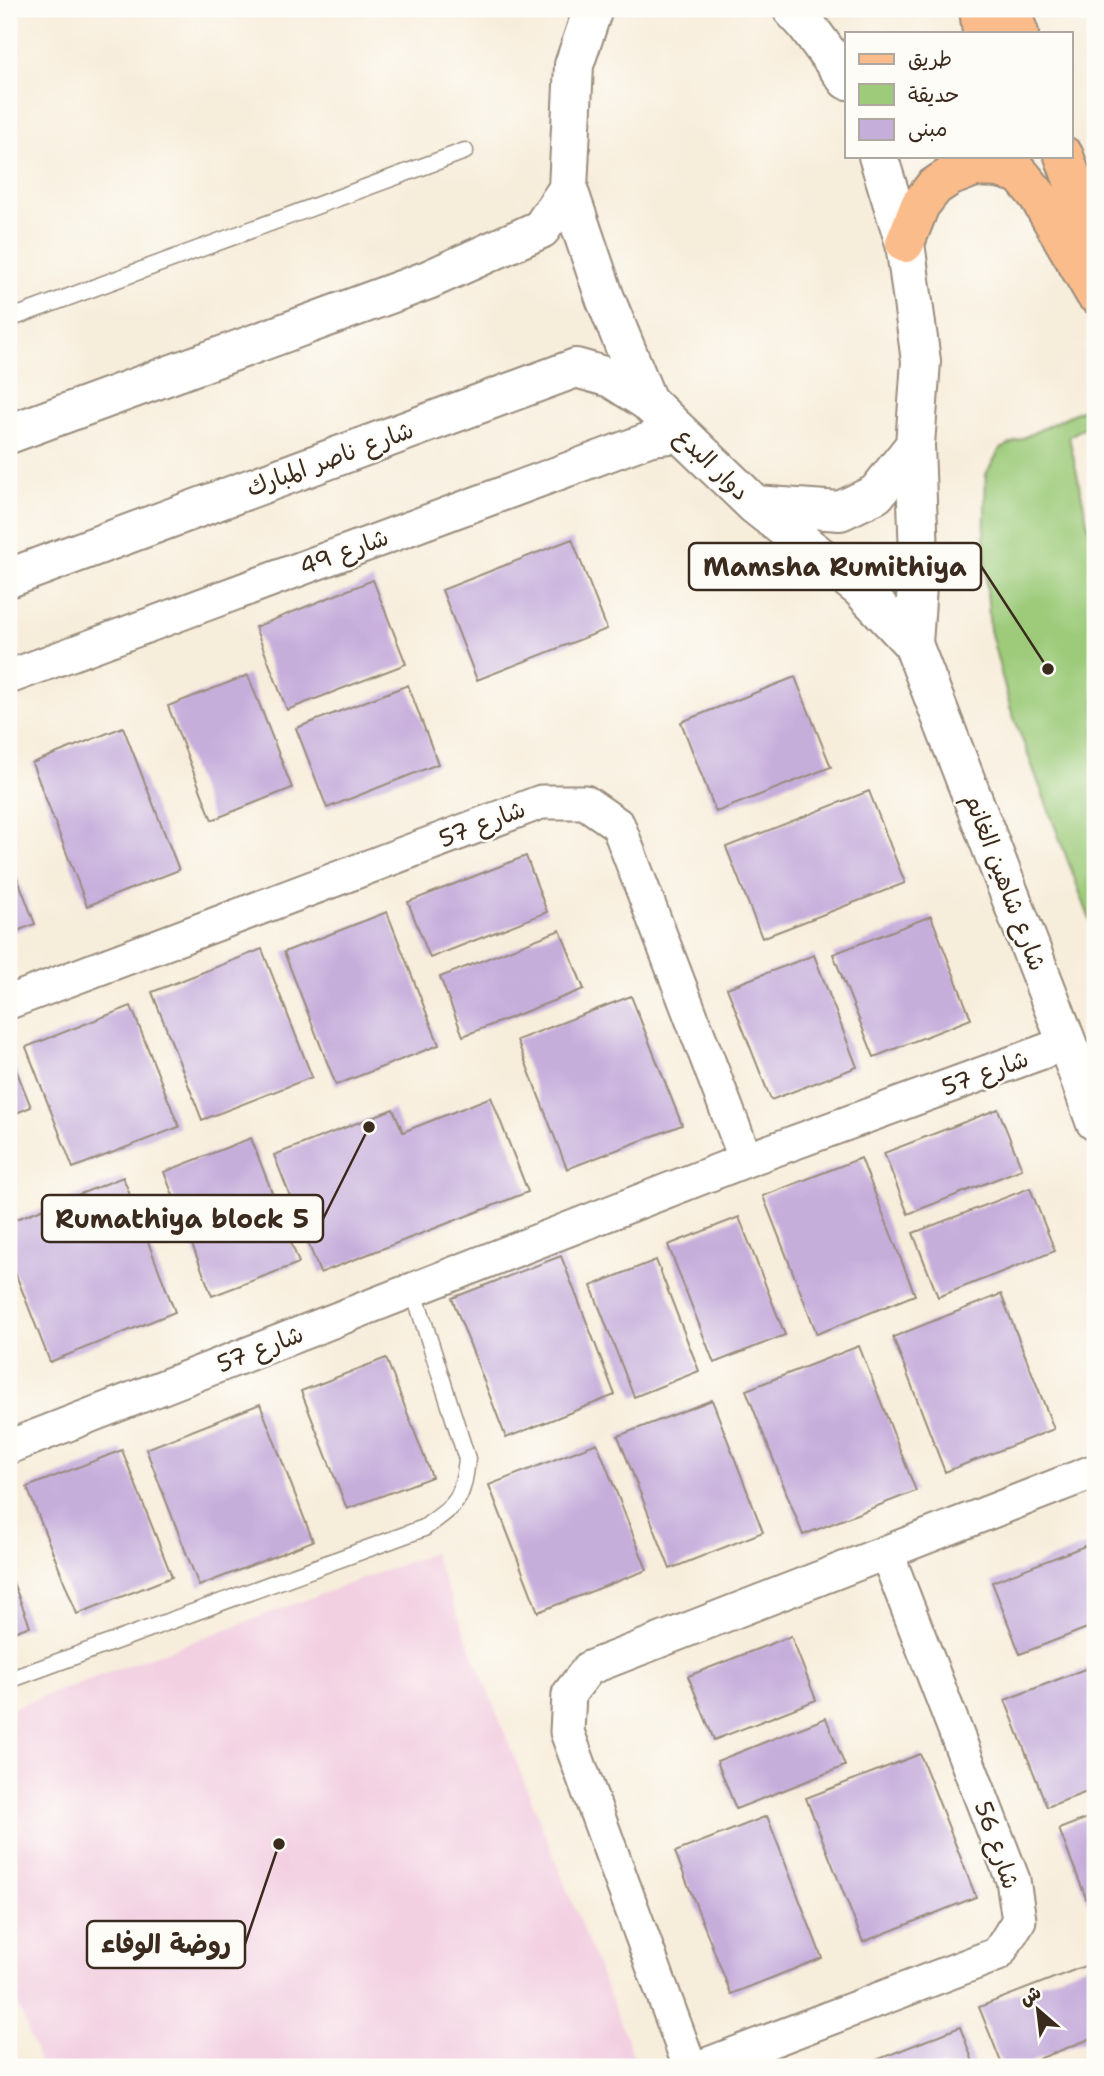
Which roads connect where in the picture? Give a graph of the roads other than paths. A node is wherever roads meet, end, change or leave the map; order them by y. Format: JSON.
{"nodes":[{"id":1,"x":580,"y":9,"type":"edge"},
{"id":2,"x":593,"y":9,"type":"edge"},
{"id":3,"x":792,"y":9,"type":"edge"},
{"id":4,"x":979,"y":9,"type":"edge"},
{"id":5,"x":1010,"y":9,"type":"edge"},
{"id":6,"x":982,"y":32,"type":"edge"},
{"id":7,"x":1019,"y":32,"type":"edge"},
{"id":8,"x":574,"y":65,"type":"junction"},
{"id":9,"x":845,"y":77,"type":"edge"},
{"id":10,"x":464,"y":151,"type":"dead end"},
{"id":11,"x":879,"y":158,"type":"edge"},
{"id":12,"x":1065,"y":158,"type":"edge"},
{"id":13,"x":568,"y":189,"type":"junction"},
{"id":14,"x":1095,"y":242,"type":"edge"},
{"id":15,"x":905,"y":243,"type":"junction"},
{"id":16,"x":1095,"y":293,"type":"edge"},
{"id":17,"x":9,"y":319,"type":"edge"},
{"id":18,"x":647,"y":401,"type":"junction"},
{"id":19,"x":9,"y":434,"type":"edge"},
{"id":20,"x":682,"y":435,"type":"junction"},
{"id":21,"x":915,"y":445,"type":"junction"},
{"id":22,"x":755,"y":505,"type":"junction"},
{"id":23,"x":9,"y":578,"type":"edge"},
{"id":24,"x":913,"y":644,"type":"junction"},
{"id":25,"x":9,"y":677,"type":"edge"},
{"id":26,"x":9,"y":1002,"type":"edge"},
{"id":27,"x":1067,"y":1043,"type":"junction"},
{"id":28,"x":1095,"y":1121,"type":"edge"},
{"id":29,"x":746,"y":1160,"type":"junction"},
{"id":30,"x":413,"y":1290,"type":"junction"},
{"id":31,"x":9,"y":1447,"type":"edge"},
{"id":32,"x":1095,"y":1471,"type":"edge"},
{"id":33,"x":887,"y":1554,"type":"junction"},
{"id":34,"x":9,"y":1681,"type":"edge"},
{"id":35,"x":690,"y":2067,"type":"edge"},
{"id":36,"x":701,"y":2067,"type":"edge"}],
"edges":[{"from":1,"to":8,"type":"street"},
{"from":2,"to":8,"type":"street","name":"دوار البدع"},
{"from":3,"to":9,"type":"street"},
{"from":4,"to":6,"type":"main road"},
{"from":5,"to":7,"type":"main road"},
{"from":8,"to":13,"type":"street","name":"دوار البدع"},
{"from":10,"to":17,"type":"lane"},
{"from":11,"to":15,"type":"street"},
{"from":12,"to":14,"type":"main road"},
{"from":13,"to":18,"type":"street","name":"دوار البدع"},
{"from":13,"to":19,"type":"street"},
{"from":15,"to":16,"type":"main road"},
{"from":15,"to":21,"type":"street"},
{"from":18,"to":20,"type":"street","name":"دوار البدع"},
{"from":18,"to":23,"type":"street","name":"شارع ناصر المبارك"},
{"from":20,"to":22,"type":"street","name":"دوار البدع"},
{"from":20,"to":25,"type":"street","name":"شارع 49"},
{"from":21,"to":22,"type":"street","name":"دوار البدع"},
{"from":21,"to":24,"type":"street","name":"شارع شاهين الغانم"},
{"from":22,"to":24,"type":"street","name":"شارع شاهين الغانم"},
{"from":24,"to":27,"type":"street","name":"شارع شاهين الغانم"},
{"from":26,"to":29,"type":"street","name":"شارع 57"},
{"from":27,"to":28,"type":"street","name":"شارع شاهين الغانم"},
{"from":27,"to":29,"type":"street","name":"شارع 57"},
{"from":29,"to":30,"type":"street","name":"شارع 57"},
{"from":30,"to":31,"type":"street","name":"شارع 57"},
{"from":30,"to":34,"type":"lane"},
{"from":32,"to":33,"type":"street"},
{"from":33,"to":35,"type":"street"},
{"from":33,"to":36,"type":"street","name":"شارع 56"}]}
